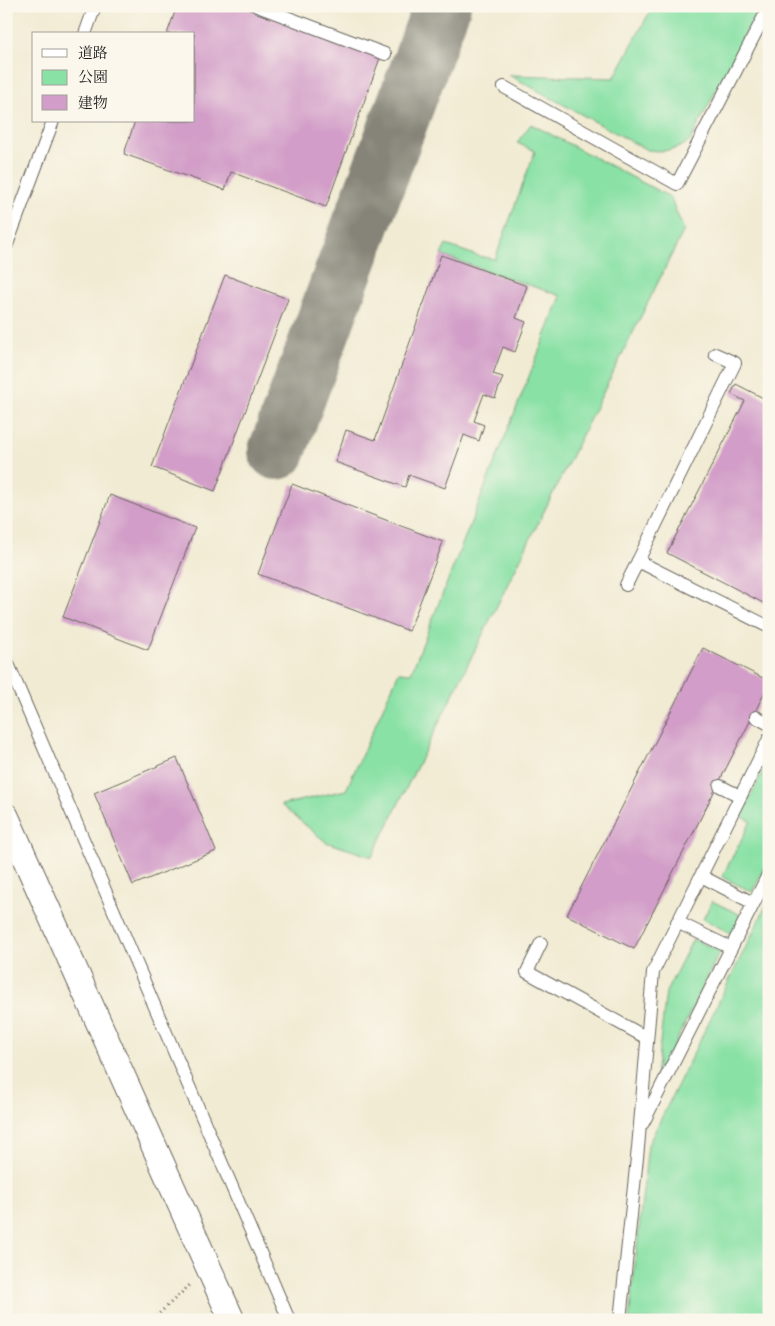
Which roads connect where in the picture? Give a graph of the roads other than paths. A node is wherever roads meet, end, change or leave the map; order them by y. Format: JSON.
{"nodes":[{"id":1,"x":95,"y":6,"type":"edge"},
{"id":2,"x":257,"y":6,"type":"edge"},
{"id":3,"x":769,"y":7,"type":"edge"},
{"id":4,"x":86,"y":32,"type":"edge"},
{"id":5,"x":385,"y":54,"type":"dead end"},
{"id":6,"x":504,"y":87,"type":"dead end"},
{"id":7,"x":53,"y":122,"type":"edge"},
{"id":8,"x":6,"y":247,"type":"edge"},
{"id":9,"x":715,"y":354,"type":"dead end"},
{"id":10,"x":638,"y":560,"type":"junction"},
{"id":11,"x":626,"y":585,"type":"dead end"},
{"id":12,"x":769,"y":626,"type":"edge"},
{"id":13,"x":6,"y":659,"type":"edge"},
{"id":14,"x":756,"y":717,"type":"dead end"},
{"id":15,"x":769,"y":724,"type":"edge"},
{"id":16,"x":769,"y":738,"type":"edge"},
{"id":17,"x":720,"y":786,"type":"dead end"},
{"id":18,"x":740,"y":796,"type":"junction"},
{"id":19,"x":6,"y":816,"type":"edge"},
{"id":20,"x":769,"y":873,"type":"edge"},
{"id":21,"x":700,"y":876,"type":"junction"},
{"id":22,"x":753,"y":903,"type":"junction"},
{"id":23,"x":678,"y":922,"type":"junction"},
{"id":24,"x":541,"y":943,"type":"dead end"},
{"id":25,"x":731,"y":948,"type":"junction"},
{"id":26,"x":647,"y":1038,"type":"junction"},
{"id":27,"x":639,"y":1130,"type":"junction"},
{"id":28,"x":232,"y":1320,"type":"edge"},
{"id":29,"x":289,"y":1320,"type":"edge"},
{"id":30,"x":620,"y":1320,"type":"edge"}],
"edges":[{"from":1,"to":4,"type":"lane"},
{"from":2,"to":5,"type":"lane"},
{"from":3,"to":6,"type":"lane"},
{"from":7,"to":8,"type":"lane"},
{"from":9,"to":10,"type":"lane"},
{"from":10,"to":11,"type":"lane"},
{"from":10,"to":12,"type":"lane"},
{"from":13,"to":29,"type":"lane"},
{"from":14,"to":15,"type":"lane"},
{"from":16,"to":18,"type":"lane"},
{"from":17,"to":18,"type":"lane"},
{"from":18,"to":21,"type":"lane"},
{"from":19,"to":28,"type":"street"},
{"from":20,"to":22,"type":"lane"},
{"from":21,"to":22,"type":"lane"},
{"from":21,"to":23,"type":"lane"},
{"from":22,"to":25,"type":"lane"},
{"from":23,"to":25,"type":"lane"},
{"from":23,"to":26,"type":"lane"},
{"from":24,"to":26,"type":"lane"},
{"from":25,"to":27,"type":"lane"},
{"from":26,"to":27,"type":"lane"},
{"from":27,"to":30,"type":"lane"}]}
